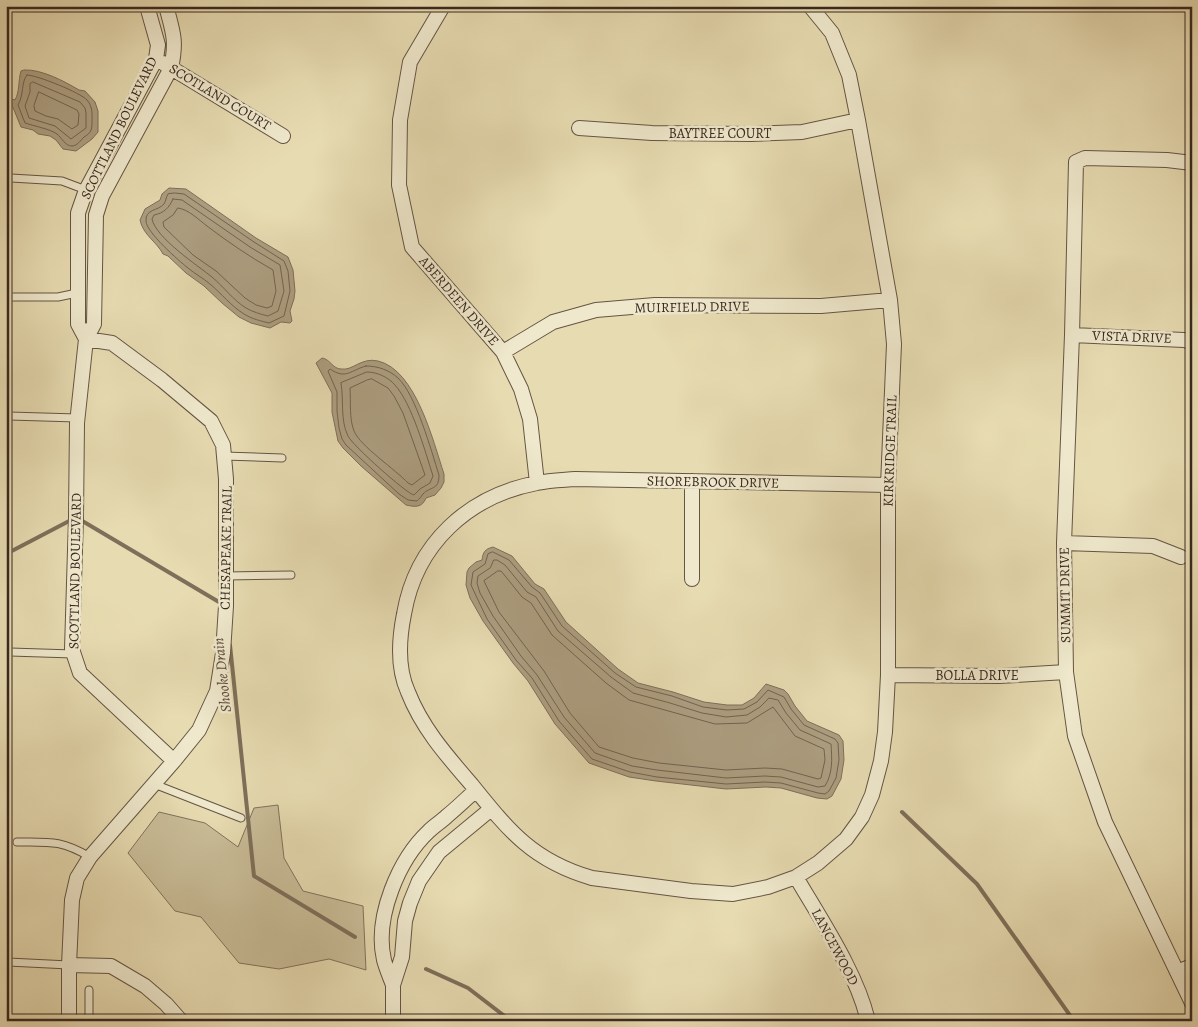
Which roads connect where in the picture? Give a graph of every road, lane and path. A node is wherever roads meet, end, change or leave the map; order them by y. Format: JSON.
{"nodes":[{"id":1,"x":147,"y":6,"type":"edge"},
{"id":2,"x":166,"y":6,"type":"edge"},
{"id":3,"x":443,"y":6,"type":"edge"},
{"id":4,"x":810,"y":6,"type":"edge"},
{"id":5,"x":156,"y":59,"type":"junction"},
{"id":6,"x":171,"y":68,"type":"junction"},
{"id":7,"x":858,"y":120,"type":"junction"},
{"id":8,"x":580,"y":128,"type":"dead end"},
{"id":9,"x":284,"y":136,"type":"dead end"},
{"id":10,"x":1192,"y":163,"type":"edge"},
{"id":11,"x":11,"y":178,"type":"dead end"},
{"id":12,"x":86,"y":190,"type":"junction"},
{"id":13,"x":102,"y":196,"type":"junction"},
{"id":14,"x":77,"y":293,"type":"junction"},
{"id":15,"x":95,"y":293,"type":"junction"},
{"id":16,"x":11,"y":297,"type":"dead end"},
{"id":17,"x":890,"y":300,"type":"junction"},
{"id":18,"x":1072,"y":335,"type":"junction"},
{"id":19,"x":86,"y":339,"type":"junction"},
{"id":20,"x":1192,"y":342,"type":"edge"},
{"id":21,"x":503,"y":352,"type":"junction"},
{"id":22,"x":9,"y":416,"type":"dead end"},
{"id":23,"x":78,"y":418,"type":"junction"},
{"id":24,"x":224,"y":456,"type":"junction"},
{"id":25,"x":282,"y":458,"type":"dead end"},
{"id":26,"x":692,"y":481,"type":"junction"},
{"id":27,"x":537,"y":482,"type":"junction"},
{"id":28,"x":888,"y":485,"type":"junction"},
{"id":29,"x":1064,"y":543,"type":"junction"},
{"id":30,"x":1181,"y":557,"type":"dead end"},
{"id":31,"x":291,"y":575,"type":"dead end"},
{"id":32,"x":226,"y":576,"type":"junction"},
{"id":33,"x":692,"y":579,"type":"dead end"},
{"id":34,"x":10,"y":652,"type":"dead end"},
{"id":35,"x":73,"y":654,"type":"junction"},
{"id":36,"x":1066,"y":672,"type":"junction"},
{"id":37,"x":888,"y":675,"type":"junction"},
{"id":38,"x":174,"y":761,"type":"junction"},
{"id":39,"x":154,"y":784,"type":"junction"},
{"id":40,"x":476,"y":790,"type":"junction"},
{"id":41,"x":491,"y":810,"type":"junction"},
{"id":42,"x":241,"y":818,"type":"dead end"},
{"id":43,"x":17,"y":842,"type":"dead end"},
{"id":44,"x":90,"y":857,"type":"junction"},
{"id":45,"x":400,"y":872,"type":"junction"},
{"id":46,"x":796,"y":877,"type":"junction"},
{"id":47,"x":419,"y":881,"type":"junction"},
{"id":48,"x":8,"y":962,"type":"dead end"},
{"id":49,"x":69,"y":965,"type":"junction"},
{"id":50,"x":1192,"y":966,"type":"edge"},
{"id":51,"x":1177,"y":972,"type":"junction"},
{"id":52,"x":393,"y":985,"type":"junction"},
{"id":53,"x":89,"y":990,"type":"dead end"},
{"id":54,"x":1192,"y":1003,"type":"edge"},
{"id":55,"x":69,"y":1021,"type":"edge"},
{"id":56,"x":89,"y":1021,"type":"edge"},
{"id":57,"x":181,"y":1021,"type":"edge"},
{"id":58,"x":393,"y":1021,"type":"edge"},
{"id":59,"x":868,"y":1021,"type":"edge"}],
"edges":[{"from":1,"to":5,"type":"street","name":"SCOTTLAND BOULEVARD"},
{"from":2,"to":6,"type":"street","name":"SCOTTLAND BOULEVARD"},
{"from":3,"to":21,"type":"street","name":"ABERDEEN DRIVE"},
{"from":4,"to":7,"type":"street","name":"KIRKRIDGE TRAIL"},
{"from":5,"to":6,"type":"street","name":"SCOTLAND COURT"},
{"from":5,"to":12,"type":"street","name":"SCOTTLAND BOULEVARD"},
{"from":6,"to":9,"type":"street","name":"SCOTLAND COURT"},
{"from":6,"to":13,"type":"street","name":"SCOTTLAND BOULEVARD"},
{"from":7,"to":8,"type":"street","name":"BAYTREE COURT"},
{"from":7,"to":17,"type":"street","name":"KIRKRIDGE TRAIL"},
{"from":10,"to":18,"type":"street","name":"SUMMIT DRIVE"},
{"from":11,"to":12,"type":"lane"},
{"from":12,"to":13,"type":"street"},
{"from":12,"to":14,"type":"street","name":"SCOTTLAND BOULEVARD"},
{"from":13,"to":15,"type":"street","name":"SCOTTLAND BOULEVARD"},
{"from":14,"to":15,"type":"street"},
{"from":14,"to":16,"type":"lane"},
{"from":14,"to":19,"type":"street","name":"SCOTTLAND BOULEVARD"},
{"from":15,"to":19,"type":"street","name":"SCOTTLAND BOULEVARD"},
{"from":17,"to":21,"type":"street","name":"MUIRFIELD DRIVE"},
{"from":17,"to":28,"type":"street","name":"KIRKRIDGE TRAIL"},
{"from":18,"to":20,"type":"street","name":"VISTA DRIVE"},
{"from":18,"to":29,"type":"street","name":"SUMMIT DRIVE"},
{"from":19,"to":23,"type":"street","name":"SCOTTLAND BOULEVARD"},
{"from":19,"to":24,"type":"street","name":"CHESAPEAKE TRAIL"},
{"from":21,"to":27,"type":"street","name":"ABERDEEN DRIVE"},
{"from":22,"to":23,"type":"lane"},
{"from":23,"to":35,"type":"street","name":"SCOTTLAND BOULEVARD"},
{"from":24,"to":25,"type":"lane"},
{"from":24,"to":32,"type":"street","name":"CHESAPEAKE TRAIL"},
{"from":26,"to":27,"type":"street","name":"SHOREBROOK DRIVE"},
{"from":26,"to":28,"type":"street","name":"SHOREBROOK DRIVE"},
{"from":26,"to":33,"type":"street"},
{"from":27,"to":40,"type":"street","name":"SHOREBROOK DRIVE"},
{"from":28,"to":37,"type":"street","name":"KIRKRIDGE TRAIL"},
{"from":29,"to":30,"type":"street"},
{"from":29,"to":36,"type":"street","name":"SUMMIT DRIVE"},
{"from":31,"to":32,"type":"lane"},
{"from":32,"to":38,"type":"street","name":"CHESAPEAKE TRAIL"},
{"from":34,"to":35,"type":"lane"},
{"from":35,"to":38,"type":"street","name":"SCOTTLAND BOULEVARD"},
{"from":36,"to":37,"type":"street","name":"BOLLA DRIVE"},
{"from":36,"to":51,"type":"street","name":"SUMMIT DRIVE"},
{"from":37,"to":46,"type":"street","name":"KIRKRIDGE TRAIL"},
{"from":38,"to":39,"type":"street","name":"CHESAPEAKE TRAIL"},
{"from":39,"to":42,"type":"lane"},
{"from":39,"to":44,"type":"street","name":"CHESAPEAKE TRAIL"},
{"from":40,"to":41,"type":"street","name":"KIRKRIDGE TRAIL"},
{"from":40,"to":45,"type":"street"},
{"from":41,"to":46,"type":"street","name":"KIRKRIDGE TRAIL"},
{"from":41,"to":47,"type":"street"},
{"from":43,"to":44,"type":"lane"},
{"from":44,"to":49,"type":"street","name":"CHESAPEAKE TRAIL"},
{"from":45,"to":47,"type":"street"},
{"from":45,"to":52,"type":"street"},
{"from":46,"to":59,"type":"street","name":"LANCEWOOD"},
{"from":47,"to":52,"type":"street"},
{"from":48,"to":49,"type":"lane"},
{"from":49,"to":55,"type":"street","name":"CHESAPEAKE TRAIL"},
{"from":49,"to":57,"type":"street"},
{"from":50,"to":51,"type":"street"},
{"from":51,"to":54,"type":"street","name":"SUMMIT DRIVE"},
{"from":52,"to":58,"type":"street"},
{"from":53,"to":56,"type":"lane"}]}
